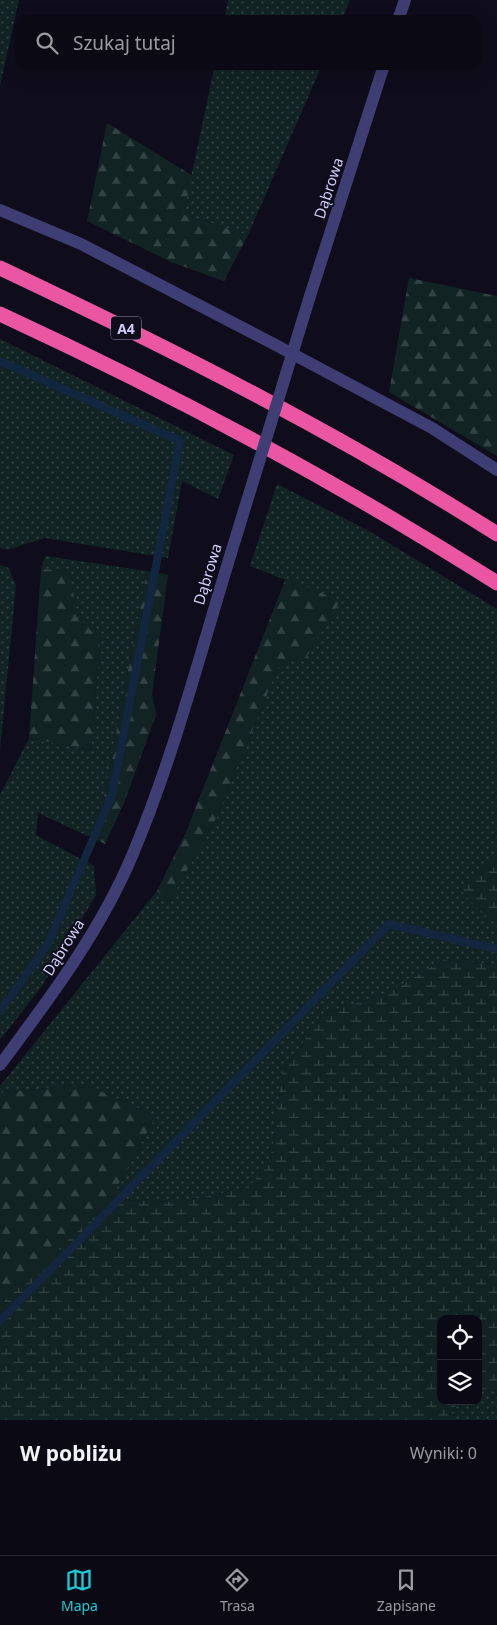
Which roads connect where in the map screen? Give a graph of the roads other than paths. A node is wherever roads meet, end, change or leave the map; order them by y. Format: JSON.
{"nodes":[{"id":1,"x":405,"y":0,"type":"edge"},
{"id":2,"x":400,"y":15,"type":"edge"},
{"id":3,"x":382,"y":70,"type":"edge"},
{"id":4,"x":0,"y":210,"type":"edge"},
{"id":5,"x":0,"y":268,"type":"edge"},
{"id":6,"x":0,"y":314,"type":"edge"},
{"id":7,"x":497,"y":470,"type":"edge"},
{"id":8,"x":497,"y":534,"type":"edge"},
{"id":9,"x":497,"y":583,"type":"edge"},
{"id":10,"x":0,"y":1065,"type":"edge"}],
"edges":[{"from":1,"to":2,"type":"street"},
{"from":3,"to":10,"type":"street","name":"Dąbrowa","bridge":true},
{"from":4,"to":7,"type":"street"},
{"from":5,"to":8,"type":"highway","number":"A4"},
{"from":6,"to":9,"type":"highway"}]}
